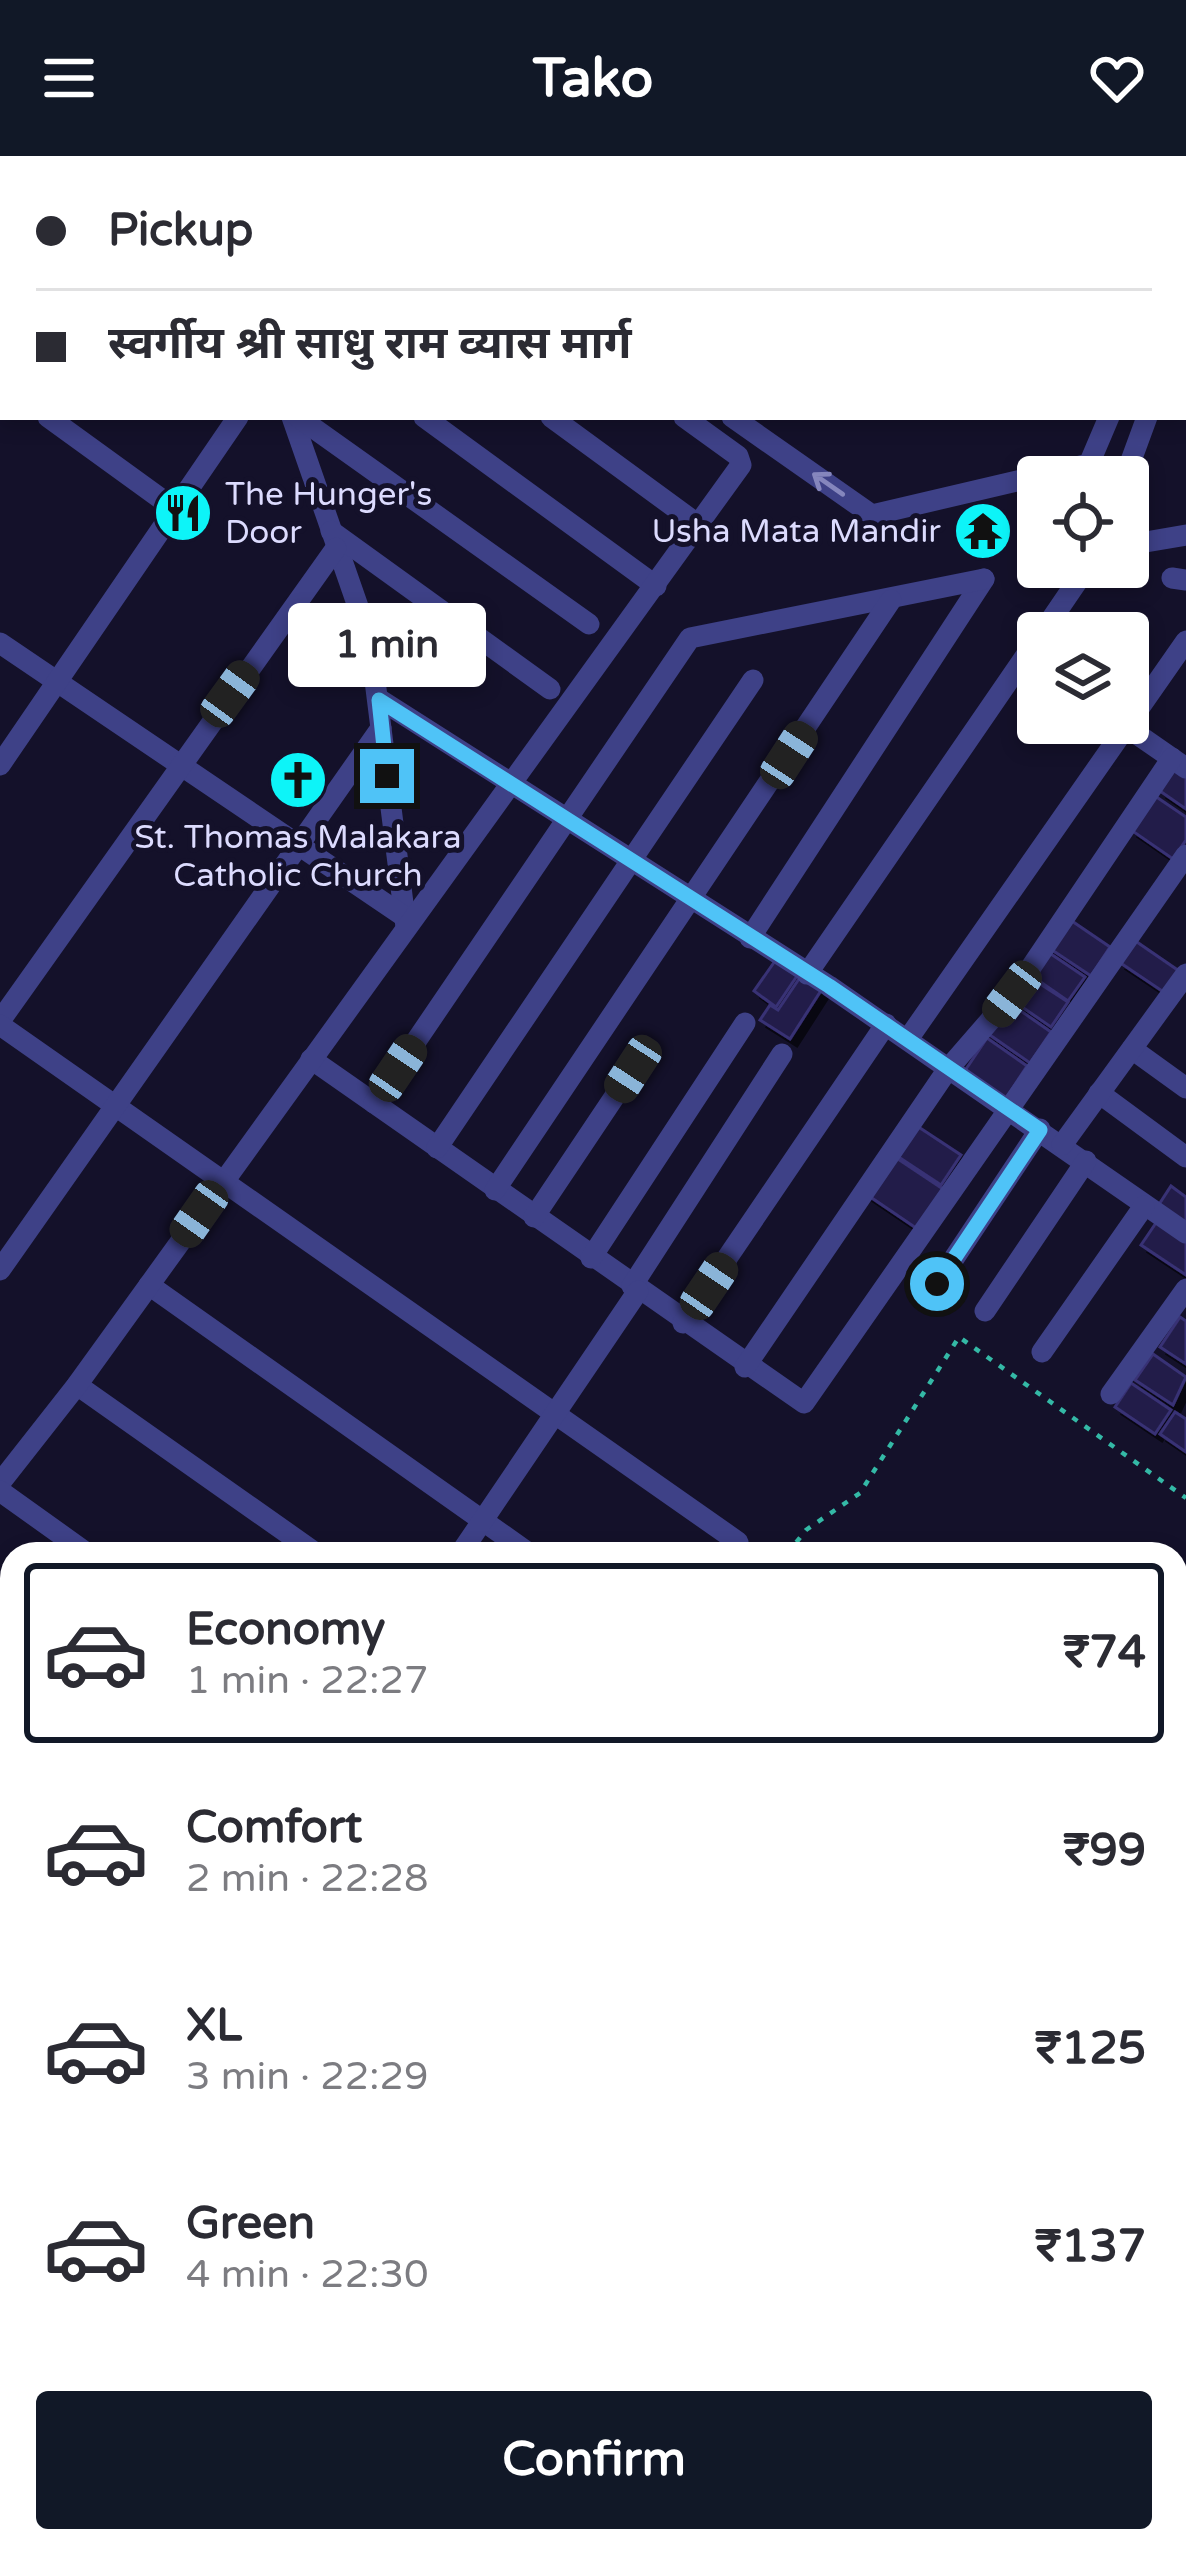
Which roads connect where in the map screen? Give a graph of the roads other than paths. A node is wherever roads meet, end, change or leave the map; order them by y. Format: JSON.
{"nodes":[{"id":1,"x":52,"y":420,"type":"edge"},
{"id":2,"x":236,"y":420,"type":"edge"},
{"id":3,"x":296,"y":420,"type":"edge"},
{"id":4,"x":299,"y":420,"type":"edge"},
{"id":5,"x":428,"y":420,"type":"edge"},
{"id":6,"x":554,"y":420,"type":"edge"},
{"id":7,"x":688,"y":420,"type":"edge"},
{"id":8,"x":736,"y":420,"type":"edge"},
{"id":9,"x":1108,"y":420,"type":"edge"},
{"id":10,"x":1146,"y":420,"type":"edge"},
{"id":11,"x":1133,"y":456,"type":"edge"},
{"id":12,"x":175,"y":509,"type":"junction"},
{"id":13,"x":700,"y":526,"type":"junction"},
{"id":14,"x":1186,"y":535,"type":"edge"},
{"id":15,"x":333,"y":540,"type":"junction"},
{"id":16,"x":1149,"y":541,"type":"edge"},
{"id":17,"x":656,"y":586,"type":"junction"},
{"id":18,"x":891,"y":600,"type":"junction"},
{"id":19,"x":589,"y":624,"type":"dead end"},
{"id":20,"x":1186,"y":640,"type":"edge"},
{"id":21,"x":0,"y":643,"type":"edge"},
{"id":22,"x":1177,"y":673,"type":"edge"},
{"id":23,"x":1017,"y":675,"type":"edge"},
{"id":24,"x":753,"y":680,"type":"dead end"},
{"id":25,"x":57,"y":684,"type":"junction"},
{"id":26,"x":550,"y":689,"type":"dead end"},
{"id":27,"x":379,"y":700,"type":"junction"},
{"id":28,"x":1149,"y":700,"type":"edge"},
{"id":29,"x":381,"y":728,"type":"junction"},
{"id":30,"x":1149,"y":742,"type":"edge"},
{"id":31,"x":1111,"y":744,"type":"edge"},
{"id":32,"x":1179,"y":763,"type":"edge"},
{"id":33,"x":0,"y":765,"type":"edge"},
{"id":34,"x":177,"y":767,"type":"junction"},
{"id":35,"x":509,"y":784,"type":"junction"},
{"id":36,"x":568,"y":822,"type":"junction"},
{"id":37,"x":298,"y":848,"type":"junction"},
{"id":38,"x":1186,"y":855,"type":"edge"},
{"id":39,"x":628,"y":860,"type":"junction"},
{"id":40,"x":693,"y":902,"type":"junction"},
{"id":41,"x":405,"y":922,"type":"junction"},
{"id":42,"x":750,"y":938,"type":"junction"},
{"id":43,"x":807,"y":974,"type":"junction"},
{"id":44,"x":1186,"y":974,"type":"edge"},
{"id":45,"x":0,"y":1023,"type":"edge"},
{"id":46,"x":745,"y":1023,"type":"dead end"},
{"id":47,"x":886,"y":1024,"type":"junction"},
{"id":48,"x":908,"y":1040,"type":"junction"},
{"id":49,"x":1132,"y":1049,"type":"junction"},
{"id":50,"x":782,"y":1054,"type":"dead end"},
{"id":51,"x":311,"y":1059,"type":"junction"},
{"id":52,"x":633,"y":1069,"type":"dead end"},
{"id":53,"x":948,"y":1069,"type":"junction"},
{"id":54,"x":1186,"y":1088,"type":"edge"},
{"id":55,"x":1099,"y":1093,"type":"junction"},
{"id":56,"x":374,"y":1103,"type":"junction"},
{"id":57,"x":118,"y":1106,"type":"junction"},
{"id":58,"x":1007,"y":1110,"type":"junction"},
{"id":59,"x":1040,"y":1130,"type":"junction"},
{"id":60,"x":1062,"y":1145,"type":"junction"},
{"id":61,"x":437,"y":1148,"type":"junction"},
{"id":62,"x":1186,"y":1157,"type":"edge"},
{"id":63,"x":1086,"y":1161,"type":"junction"},
{"id":64,"x":224,"y":1178,"type":"junction"},
{"id":65,"x":495,"y":1190,"type":"junction"},
{"id":66,"x":1144,"y":1206,"type":"junction"},
{"id":67,"x":534,"y":1217,"type":"junction"},
{"id":68,"x":1186,"y":1233,"type":"edge"},
{"id":69,"x":591,"y":1258,"type":"junction"},
{"id":70,"x":0,"y":1270,"type":"edge"},
{"id":71,"x":937,"y":1284,"type":"dead end"},
{"id":72,"x":149,"y":1285,"type":"junction"},
{"id":73,"x":635,"y":1289,"type":"junction"},
{"id":74,"x":1186,"y":1289,"type":"edge"},
{"id":75,"x":985,"y":1311,"type":"dead end"},
{"id":76,"x":683,"y":1323,"type":"junction"},
{"id":77,"x":1042,"y":1352,"type":"dead end"},
{"id":78,"x":746,"y":1366,"type":"junction"},
{"id":79,"x":77,"y":1385,"type":"junction"},
{"id":80,"x":1111,"y":1394,"type":"dead end"},
{"id":81,"x":556,"y":1411,"type":"junction"},
{"id":82,"x":0,"y":1487,"type":"edge"},
{"id":83,"x":483,"y":1521,"type":"junction"},
{"id":84,"x":72,"y":1542,"type":"edge"},
{"id":85,"x":300,"y":1542,"type":"edge"},
{"id":86,"x":468,"y":1542,"type":"edge"},
{"id":87,"x":513,"y":1542,"type":"edge"},
{"id":88,"x":738,"y":1542,"type":"dead end"}],
"edges":[{"from":1,"to":12,"type":"street"},
{"from":2,"to":12,"type":"street"},
{"from":3,"to":15,"type":"street"},
{"from":4,"to":19,"type":"street"},
{"from":5,"to":17,"type":"street"},
{"from":6,"to":13,"type":"street"},
{"from":7,"to":13,"type":"street"},
{"from":9,"to":8,"type":"street","one_way":true},
{"from":10,"to":11,"type":"street"},
{"from":12,"to":25,"type":"street"},
{"from":13,"to":17,"type":"street"},
{"from":14,"to":16,"type":"street"},
{"from":15,"to":26,"type":"street"},
{"from":15,"to":27,"type":"street"},
{"from":15,"to":34,"type":"street"},
{"from":17,"to":35,"type":"street"},
{"from":18,"to":36,"type":"street"},
{"from":18,"to":40,"type":"street"},
{"from":18,"to":42,"type":"street"},
{"from":20,"to":22,"type":"street"},
{"from":21,"to":25,"type":"street"},
{"from":22,"to":28,"type":"street"},
{"from":23,"to":43,"type":"street"},
{"from":24,"to":39,"type":"street"},
{"from":25,"to":33,"type":"street"},
{"from":25,"to":34,"type":"street"},
{"from":27,"to":29,"type":"street"},
{"from":27,"to":35,"type":"street"},
{"from":29,"to":37,"type":"street"},
{"from":29,"to":41,"type":"street"},
{"from":30,"to":32,"type":"street"},
{"from":31,"to":48,"type":"street"},
{"from":32,"to":53,"type":"street"},
{"from":34,"to":37,"type":"street"},
{"from":34,"to":45,"type":"street"},
{"from":35,"to":36,"type":"street"},
{"from":35,"to":41,"type":"street"},
{"from":36,"to":39,"type":"street"},
{"from":36,"to":56,"type":"street"},
{"from":37,"to":41,"type":"street"},
{"from":37,"to":57,"type":"street"},
{"from":38,"to":58,"type":"street"},
{"from":39,"to":40,"type":"street"},
{"from":39,"to":61,"type":"street"},
{"from":40,"to":42,"type":"street"},
{"from":40,"to":65,"type":"street"},
{"from":41,"to":51,"type":"street"},
{"from":42,"to":43,"type":"street"},
{"from":43,"to":47,"type":"street"},
{"from":44,"to":49,"type":"street"},
{"from":45,"to":57,"type":"street"},
{"from":46,"to":69,"type":"street"},
{"from":47,"to":48,"type":"street"},
{"from":47,"to":76,"type":"street"},
{"from":48,"to":53,"type":"street"},
{"from":49,"to":54,"type":"street"},
{"from":49,"to":55,"type":"street"},
{"from":50,"to":73,"type":"street"},
{"from":51,"to":56,"type":"street"},
{"from":51,"to":64,"type":"street"},
{"from":52,"to":67,"type":"street"},
{"from":53,"to":58,"type":"street"},
{"from":53,"to":78,"type":"street"},
{"from":55,"to":60,"type":"street"},
{"from":55,"to":62,"type":"street"},
{"from":56,"to":61,"type":"street"},
{"from":57,"to":64,"type":"street"},
{"from":57,"to":70,"type":"street"},
{"from":58,"to":59,"type":"street"},
{"from":58,"to":78,"type":"street"},
{"from":59,"to":60,"type":"street"},
{"from":59,"to":71,"type":"street"},
{"from":60,"to":63,"type":"street"},
{"from":61,"to":65,"type":"street"},
{"from":63,"to":66,"type":"street"},
{"from":63,"to":75,"type":"street"},
{"from":64,"to":72,"type":"street"},
{"from":64,"to":81,"type":"street"},
{"from":65,"to":67,"type":"street"},
{"from":66,"to":68,"type":"street"},
{"from":66,"to":77,"type":"street"},
{"from":67,"to":69,"type":"street"},
{"from":69,"to":73,"type":"street"},
{"from":72,"to":79,"type":"street"},
{"from":72,"to":83,"type":"street"},
{"from":73,"to":76,"type":"street"},
{"from":73,"to":81,"type":"street"},
{"from":74,"to":80,"type":"street"},
{"from":76,"to":78,"type":"street"},
{"from":79,"to":82,"type":"street"},
{"from":79,"to":85,"type":"street"},
{"from":81,"to":83,"type":"street"},
{"from":81,"to":88,"type":"street"},
{"from":82,"to":84,"type":"street"},
{"from":83,"to":86,"type":"street"},
{"from":83,"to":87,"type":"street"}]}
